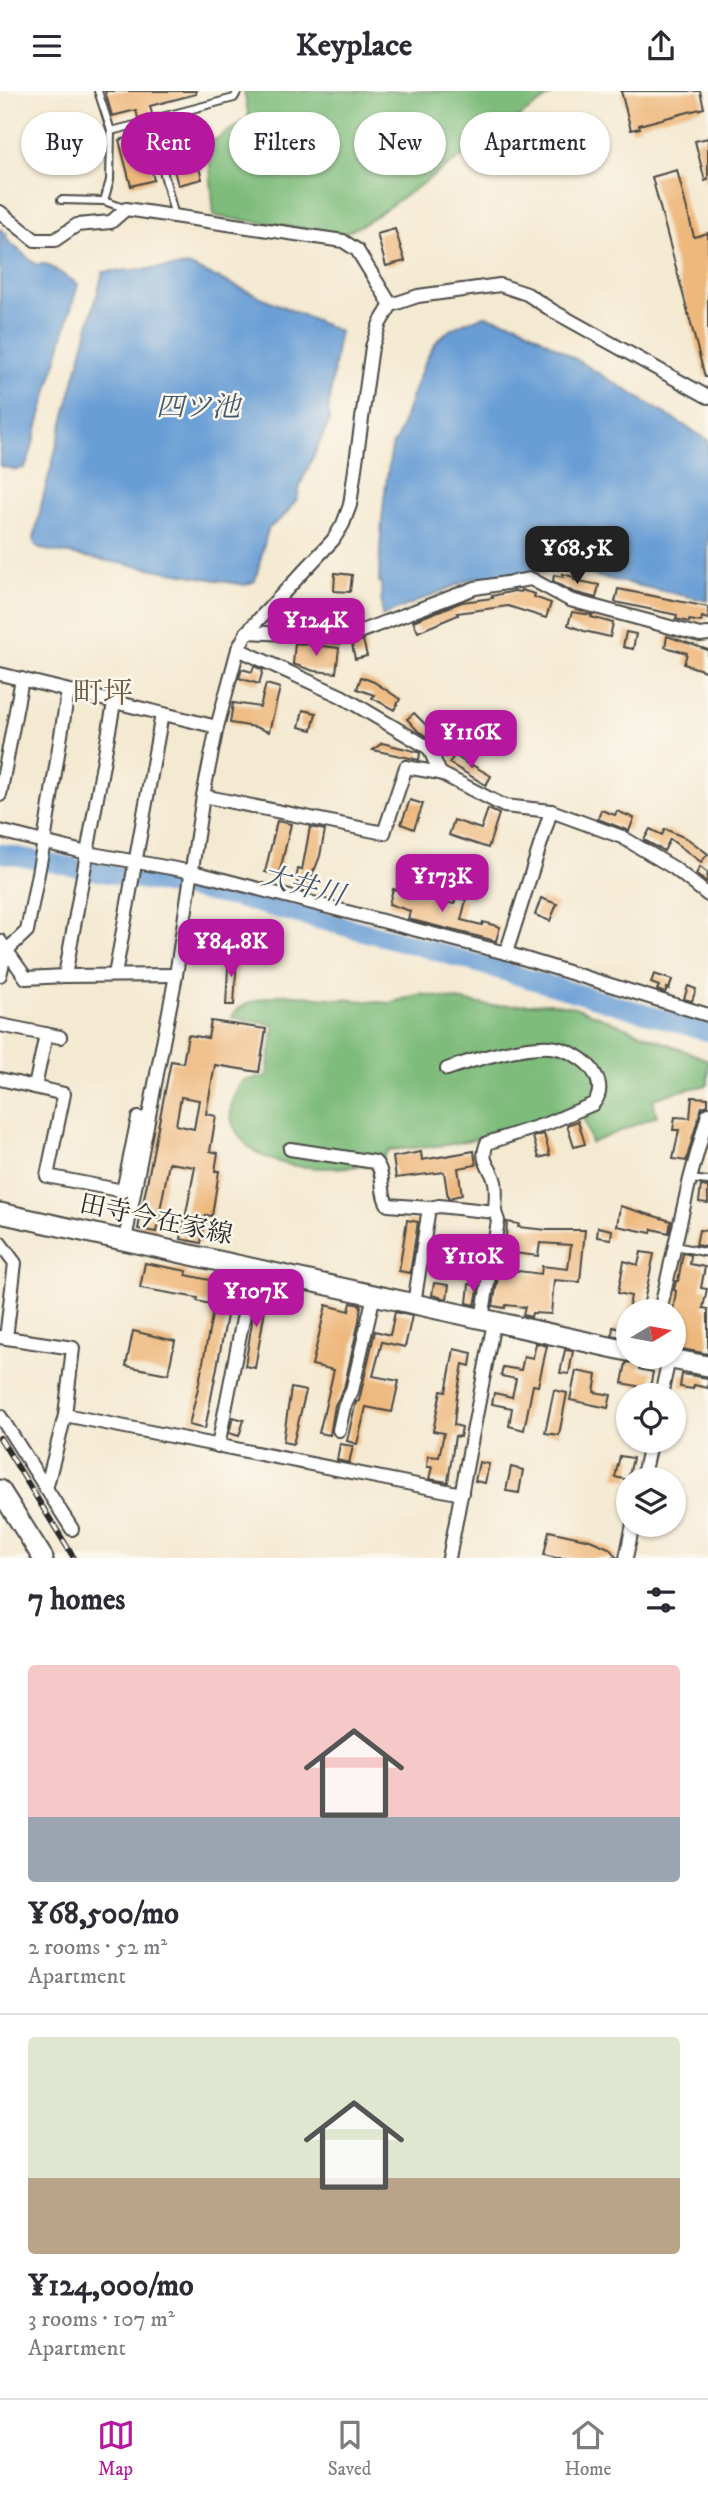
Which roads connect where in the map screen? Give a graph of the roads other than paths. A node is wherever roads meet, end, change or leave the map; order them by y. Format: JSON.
{"nodes":[{"id":1,"x":98,"y":91,"type":"edge"},
{"id":2,"x":238,"y":91,"type":"edge"},
{"id":3,"x":180,"y":112,"type":"edge"},
{"id":4,"x":121,"y":128,"type":"edge"},
{"id":5,"x":111,"y":131,"type":"junction"},
{"id":6,"x":164,"y":175,"type":"edge"},
{"id":7,"x":61,"y":200,"type":"dead end"},
{"id":8,"x":104,"y":201,"type":"junction"},
{"id":9,"x":126,"y":209,"type":"junction"},
{"id":10,"x":0,"y":212,"type":"edge"},
{"id":11,"x":175,"y":216,"type":"junction"},
{"id":12,"x":391,"y":305,"type":"junction"},
{"id":13,"x":708,"y":397,"type":"edge"},
{"id":14,"x":247,"y":632,"type":"junction"},
{"id":15,"x":708,"y":634,"type":"edge"},
{"id":16,"x":237,"y":649,"type":"junction"},
{"id":17,"x":0,"y":674,"type":"edge"},
{"id":18,"x":22,"y":679,"type":"junction"},
{"id":19,"x":68,"y":691,"type":"junction"},
{"id":20,"x":114,"y":703,"type":"junction"},
{"id":21,"x":162,"y":714,"type":"junction"},
{"id":22,"x":217,"y":727,"type":"junction"},
{"id":23,"x":440,"y":773,"type":"junction"},
{"id":24,"x":0,"y":795,"type":"edge"},
{"id":25,"x":203,"y":796,"type":"junction"},
{"id":26,"x":551,"y":811,"type":"junction"},
{"id":27,"x":0,"y":831,"type":"edge"},
{"id":28,"x":44,"y":842,"type":"junction"},
{"id":29,"x":87,"y":853,"type":"junction"},
{"id":30,"x":136,"y":862,"type":"junction"},
{"id":31,"x":193,"y":872,"type":"junction"},
{"id":32,"x":708,"y":895,"type":"edge"},
{"id":33,"x":3,"y":946,"type":"edge"},
{"id":34,"x":506,"y":953,"type":"junction"},
{"id":35,"x":0,"y":975,"type":"edge"},
{"id":36,"x":115,"y":975,"type":"junction"},
{"id":37,"x":176,"y":975,"type":"junction"},
{"id":38,"x":65,"y":976,"type":"junction"},
{"id":39,"x":708,"y":1014,"type":"edge"},
{"id":40,"x":0,"y":1025,"type":"edge"},
{"id":41,"x":46,"y":1034,"type":"junction"},
{"id":42,"x":60,"y":1037,"type":"dead end"},
{"id":43,"x":447,"y":1069,"type":"dead end"},
{"id":44,"x":0,"y":1079,"type":"edge"},
{"id":45,"x":35,"y":1087,"type":"junction"},
{"id":46,"x":708,"y":1114,"type":"edge"},
{"id":47,"x":148,"y":1119,"type":"junction"},
{"id":48,"x":290,"y":1149,"type":"dead end"},
{"id":49,"x":690,"y":1179,"type":"junction"},
{"id":50,"x":708,"y":1181,"type":"edge"},
{"id":51,"x":429,"y":1208,"type":"junction"},
{"id":52,"x":495,"y":1212,"type":"junction"},
{"id":53,"x":0,"y":1213,"type":"edge"},
{"id":54,"x":125,"y":1240,"type":"junction"},
{"id":55,"x":0,"y":1243,"type":"edge"},
{"id":56,"x":674,"y":1246,"type":"junction"},
{"id":57,"x":708,"y":1253,"type":"edge"},
{"id":58,"x":253,"y":1268,"type":"junction"},
{"id":59,"x":374,"y":1295,"type":"junction"},
{"id":60,"x":663,"y":1299,"type":"edge"},
{"id":61,"x":414,"y":1304,"type":"junction"},
{"id":62,"x":488,"y":1321,"type":"junction"},
{"id":63,"x":3,"y":1338,"type":"edge"},
{"id":64,"x":616,"y":1348,"type":"edge"},
{"id":65,"x":686,"y":1362,"type":"edge"},
{"id":66,"x":708,"y":1366,"type":"edge"},
{"id":67,"x":65,"y":1415,"type":"junction"},
{"id":68,"x":0,"y":1416,"type":"edge"},
{"id":69,"x":339,"y":1430,"type":"dead end"},
{"id":70,"x":218,"y":1446,"type":"junction"},
{"id":71,"x":46,"y":1489,"type":"junction"},
{"id":72,"x":0,"y":1490,"type":"edge"},
{"id":73,"x":462,"y":1495,"type":"junction"},
{"id":74,"x":72,"y":1529,"type":"dead end"},
{"id":75,"x":630,"y":1537,"type":"edge"},
{"id":76,"x":43,"y":1558,"type":"edge"},
{"id":77,"x":449,"y":1558,"type":"edge"},
{"id":78,"x":626,"y":1558,"type":"edge"}],
"edges":[{"from":1,"to":5,"type":"lane"},
{"from":2,"to":3,"type":"lane"},
{"from":4,"to":5,"type":"lane"},
{"from":5,"to":8,"type":"lane"},
{"from":6,"to":11,"type":"lane"},
{"from":7,"to":8,"type":"lane"},
{"from":8,"to":9,"type":"lane"},
{"from":9,"to":10,"type":"street"},
{"from":9,"to":11,"type":"street"},
{"from":11,"to":12,"type":"street"},
{"from":12,"to":13,"type":"street"},
{"from":12,"to":14,"type":"street"},
{"from":14,"to":15,"type":"street"},
{"from":14,"to":16,"type":"street"},
{"from":16,"to":22,"type":"street"},
{"from":16,"to":23,"type":"street"},
{"from":17,"to":18,"type":"street"},
{"from":18,"to":19,"type":"street"},
{"from":18,"to":24,"type":"street"},
{"from":19,"to":20,"type":"street"},
{"from":19,"to":28,"type":"street"},
{"from":20,"to":21,"type":"street"},
{"from":20,"to":29,"type":"street"},
{"from":21,"to":22,"type":"street"},
{"from":21,"to":30,"type":"street"},
{"from":22,"to":25,"type":"street"},
{"from":23,"to":25,"type":"street"},
{"from":23,"to":26,"type":"street"},
{"from":25,"to":31,"type":"street"},
{"from":26,"to":32,"type":"street"},
{"from":26,"to":34,"type":"street"},
{"from":27,"to":28,"type":"street"},
{"from":28,"to":29,"type":"street"},
{"from":28,"to":33,"type":"street"},
{"from":29,"to":30,"type":"street"},
{"from":29,"to":38,"type":"street"},
{"from":30,"to":31,"type":"street"},
{"from":30,"to":36,"type":"street"},
{"from":31,"to":34,"type":"street"},
{"from":31,"to":37,"type":"street"},
{"from":33,"to":35,"type":"street"},
{"from":33,"to":38,"type":"street"},
{"from":34,"to":39,"type":"street"},
{"from":36,"to":37,"type":"street"},
{"from":36,"to":38,"type":"street"},
{"from":37,"to":47,"type":"street"},
{"from":40,"to":41,"type":"street"},
{"from":41,"to":42,"type":"street"},
{"from":41,"to":45,"type":"street"},
{"from":43,"to":52,"type":"street"},
{"from":44,"to":45,"type":"street"},
{"from":45,"to":47,"type":"street"},
{"from":46,"to":49,"type":"street"},
{"from":47,"to":54,"type":"street"},
{"from":48,"to":51,"type":"street"},
{"from":49,"to":50,"type":"lane"},
{"from":49,"to":56,"type":"street"},
{"from":51,"to":52,"type":"street"},
{"from":51,"to":61,"type":"street"},
{"from":52,"to":62,"type":"street"},
{"from":53,"to":54,"type":"main road","name":"田寺今在家線"},
{"from":54,"to":58,"type":"main road","name":"田寺今在家線"},
{"from":55,"to":63,"type":"street"},
{"from":56,"to":57,"type":"lane"},
{"from":56,"to":60,"type":"street"},
{"from":58,"to":59,"type":"main road","name":"田寺今在家線"},
{"from":58,"to":70,"type":"street"},
{"from":59,"to":61,"type":"main road","name":"田寺今在家線"},
{"from":59,"to":69,"type":"street"},
{"from":61,"to":62,"type":"main road","name":"田寺今在家線"},
{"from":62,"to":64,"type":"main road","name":"田寺今在家線"},
{"from":62,"to":73,"type":"street"},
{"from":63,"to":67,"type":"street"},
{"from":65,"to":66,"type":"main road"},
{"from":67,"to":70,"type":"street"},
{"from":67,"to":71,"type":"street"},
{"from":68,"to":71,"type":"street"},
{"from":70,"to":73,"type":"street"},
{"from":71,"to":74,"type":"street"},
{"from":72,"to":76,"type":"main road"},
{"from":73,"to":77,"type":"street"},
{"from":75,"to":78,"type":"street"}]}
